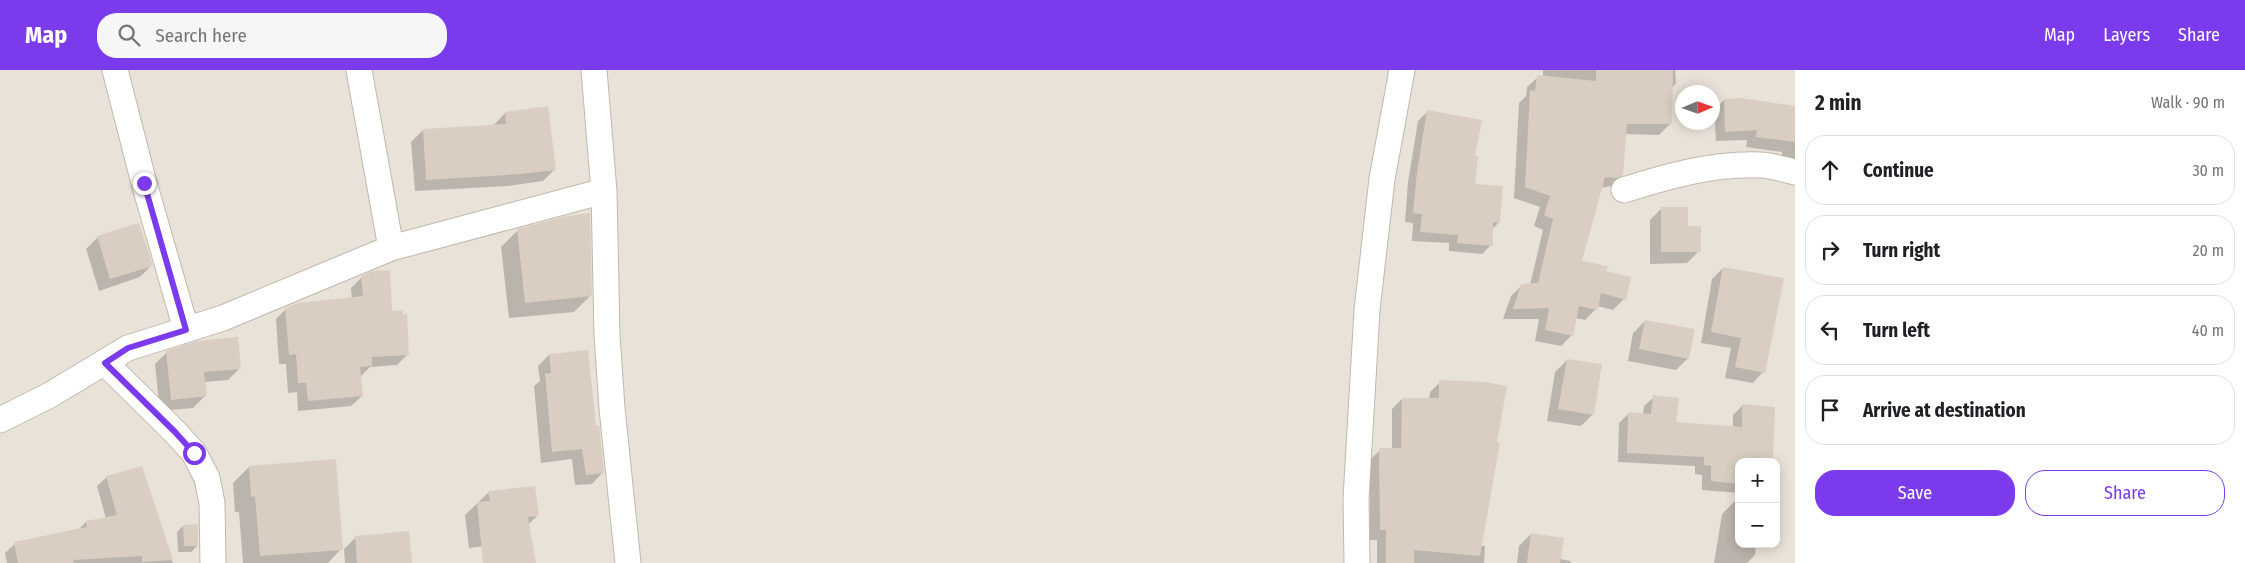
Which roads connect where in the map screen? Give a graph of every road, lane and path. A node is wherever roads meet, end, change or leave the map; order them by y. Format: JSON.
{"nodes":[{"id":1,"x":116,"y":70,"type":"edge"},
{"id":2,"x":359,"y":70,"type":"edge"},
{"id":3,"x":594,"y":70,"type":"edge"},
{"id":4,"x":1402,"y":70,"type":"edge"},
{"id":5,"x":1795,"y":172,"type":"edge"},
{"id":6,"x":1624,"y":190,"type":"dead end"},
{"id":7,"x":604,"y":191,"type":"junction"},
{"id":8,"x":391,"y":248,"type":"junction"},
{"id":9,"x":186,"y":330,"type":"junction"},
{"id":10,"x":105,"y":363,"type":"junction"},
{"id":11,"x":0,"y":420,"type":"edge"},
{"id":12,"x":213,"y":563,"type":"edge"},
{"id":13,"x":628,"y":563,"type":"edge"},
{"id":14,"x":1357,"y":563,"type":"edge"}],
"edges":[{"from":1,"to":9,"type":"street"},
{"from":2,"to":8,"type":"street"},
{"from":3,"to":7,"type":"street"},
{"from":4,"to":14,"type":"street"},
{"from":5,"to":6,"type":"street"},
{"from":7,"to":8,"type":"street"},
{"from":7,"to":13,"type":"street"},
{"from":8,"to":9,"type":"street"},
{"from":9,"to":10,"type":"street"},
{"from":10,"to":11,"type":"street"},
{"from":10,"to":12,"type":"street"}]}
